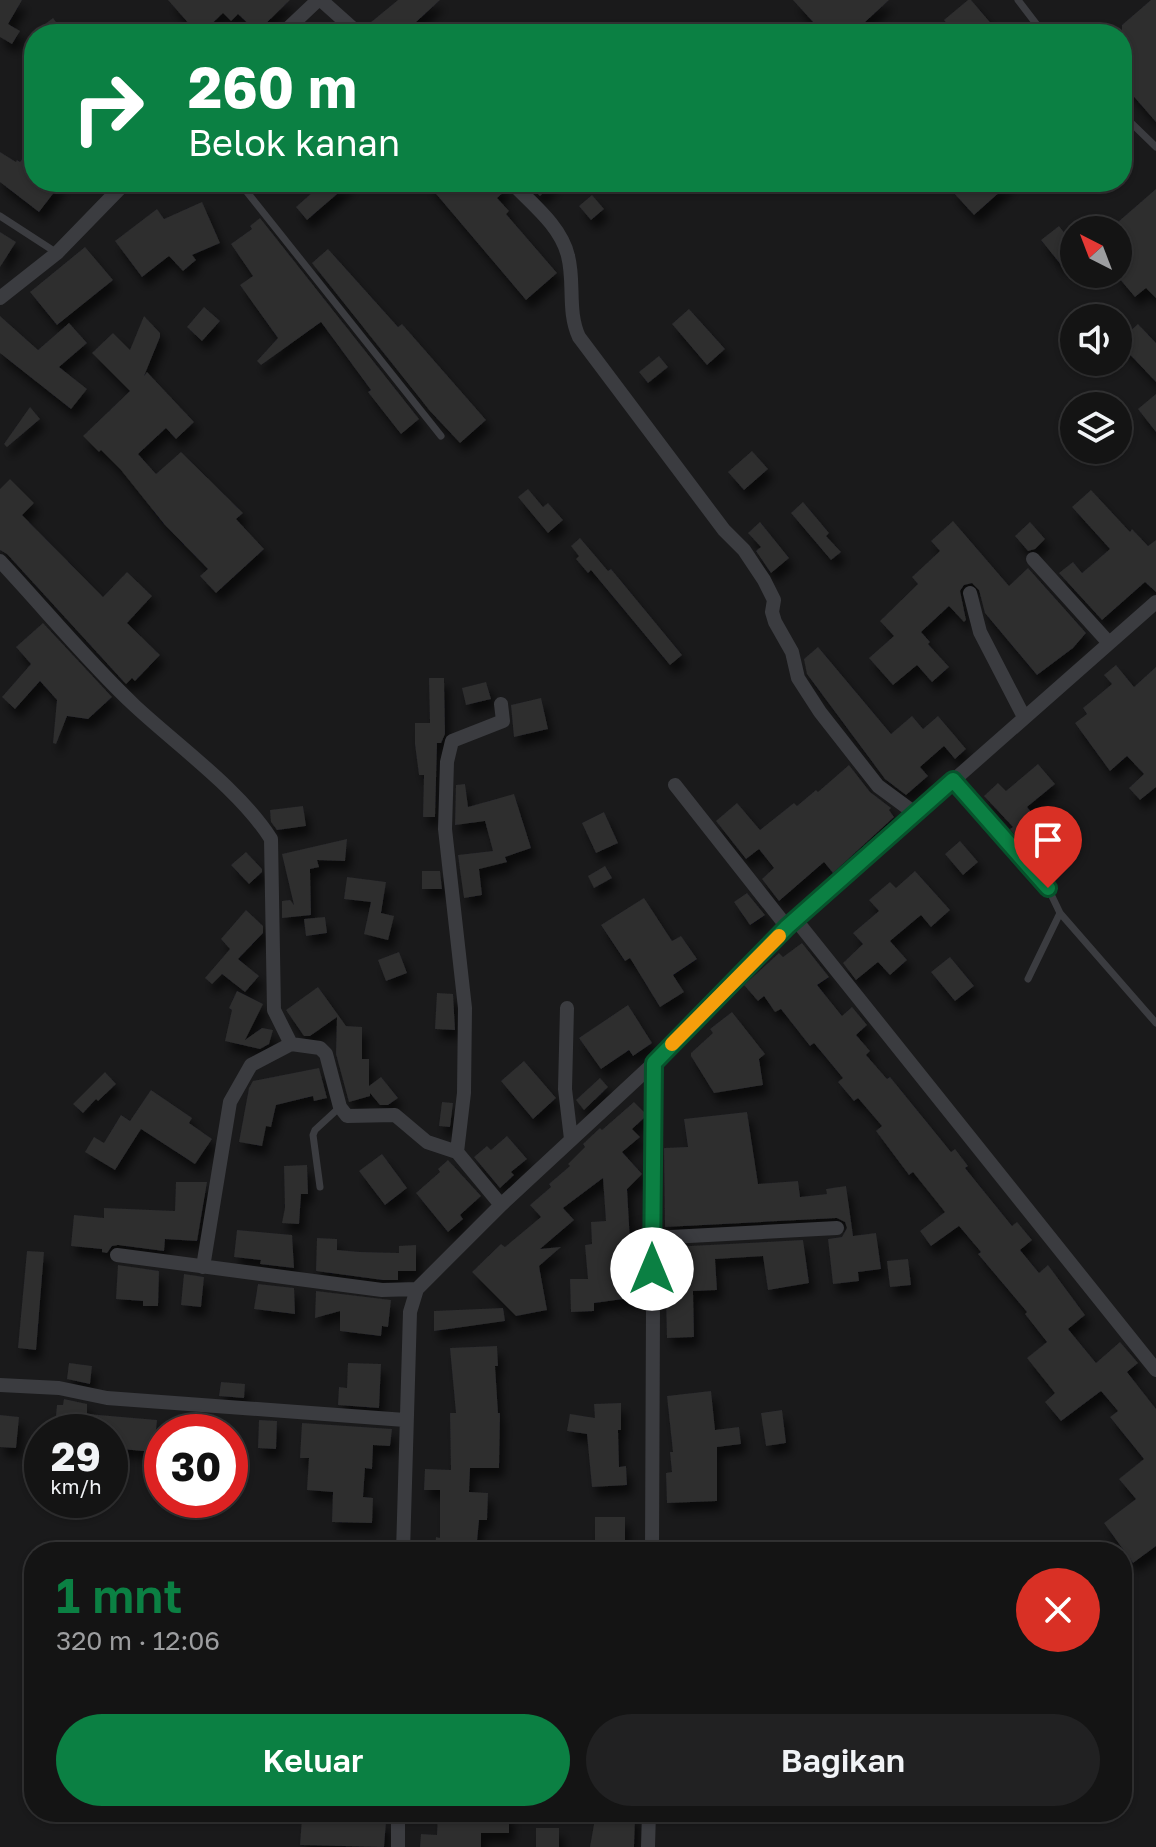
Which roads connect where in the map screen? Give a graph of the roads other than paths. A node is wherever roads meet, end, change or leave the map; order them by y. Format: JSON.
{"nodes":[{"id":1,"x":319,"y":0,"type":"edge"},
{"id":2,"x":1018,"y":0,"type":"edge"},
{"id":3,"x":293,"y":24,"type":"edge"},
{"id":4,"x":347,"y":24,"type":"edge"},
{"id":5,"x":1036,"y":24,"type":"edge"},
{"id":6,"x":1132,"y":124,"type":"edge"},
{"id":7,"x":1156,"y":147,"type":"edge"},
{"id":8,"x":116,"y":192,"type":"edge"},
{"id":9,"x":247,"y":192,"type":"edge"},
{"id":10,"x":521,"y":192,"type":"edge"},
{"id":11,"x":0,"y":216,"type":"edge"},
{"id":12,"x":57,"y":253,"type":"junction"},
{"id":13,"x":0,"y":298,"type":"edge"},
{"id":14,"x":441,"y":436,"type":"dead end"},
{"id":15,"x":1033,"y":559,"type":"dead end"},
{"id":16,"x":0,"y":561,"type":"edge"},
{"id":17,"x":970,"y":593,"type":"dead end"},
{"id":18,"x":1156,"y":602,"type":"edge"},
{"id":19,"x":1109,"y":643,"type":"junction"},
{"id":20,"x":501,"y":704,"type":"dead end"},
{"id":21,"x":1024,"y":717,"type":"junction"},
{"id":22,"x":953,"y":780,"type":"junction"},
{"id":23,"x":675,"y":785,"type":"dead end"},
{"id":24,"x":916,"y":814,"type":"junction"},
{"id":25,"x":1060,"y":913,"type":"junction"},
{"id":26,"x":792,"y":923,"type":"junction"},
{"id":27,"x":1028,"y":979,"type":"dead end"},
{"id":28,"x":567,"y":1008,"type":"dead end"},
{"id":29,"x":1156,"y":1023,"type":"edge"},
{"id":30,"x":291,"y":1044,"type":"junction"},
{"id":31,"x":654,"y":1063,"type":"junction"},
{"id":32,"x":340,"y":1107,"type":"junction"},
{"id":33,"x":571,"y":1139,"type":"junction"},
{"id":34,"x":457,"y":1152,"type":"junction"},
{"id":35,"x":320,"y":1187,"type":"dead end"},
{"id":36,"x":501,"y":1205,"type":"junction"},
{"id":37,"x":837,"y":1228,"type":"dead end"},
{"id":38,"x":652,"y":1238,"type":"junction"},
{"id":39,"x":117,"y":1255,"type":"dead end"},
{"id":40,"x":203,"y":1267,"type":"junction"},
{"id":41,"x":417,"y":1289,"type":"junction"},
{"id":42,"x":1156,"y":1370,"type":"edge"},
{"id":43,"x":0,"y":1385,"type":"edge"},
{"id":44,"x":405,"y":1420,"type":"junction"},
{"id":45,"x":403,"y":1542,"type":"edge"},
{"id":46,"x":652,"y":1542,"type":"edge"},
{"id":47,"x":398,"y":1822,"type":"edge"},
{"id":48,"x":649,"y":1822,"type":"edge"},
{"id":49,"x":398,"y":1847,"type":"edge"},
{"id":50,"x":648,"y":1847,"type":"edge"}],
"edges":[{"from":1,"to":3,"type":"street"},
{"from":1,"to":4,"type":"street"},
{"from":2,"to":5,"type":"lane"},
{"from":6,"to":7,"type":"lane"},
{"from":8,"to":12,"type":"street"},
{"from":9,"to":14,"type":"lane"},
{"from":10,"to":24,"type":"street"},
{"from":11,"to":12,"type":"lane"},
{"from":12,"to":13,"type":"street"},
{"from":15,"to":19,"type":"street"},
{"from":16,"to":30,"type":"street"},
{"from":17,"to":21,"type":"street"},
{"from":18,"to":19,"type":"street"},
{"from":19,"to":21,"type":"street"},
{"from":20,"to":34,"type":"street"},
{"from":21,"to":22,"type":"street"},
{"from":22,"to":24,"type":"street"},
{"from":22,"to":25,"type":"lane"},
{"from":23,"to":26,"type":"street"},
{"from":24,"to":26,"type":"street"},
{"from":25,"to":27,"type":"lane"},
{"from":25,"to":29,"type":"lane"},
{"from":26,"to":31,"type":"street"},
{"from":26,"to":42,"type":"street"},
{"from":28,"to":33,"type":"street"},
{"from":30,"to":32,"type":"street"},
{"from":30,"to":40,"type":"street"},
{"from":31,"to":33,"type":"street"},
{"from":31,"to":38,"type":"street"},
{"from":32,"to":34,"type":"street"},
{"from":32,"to":35,"type":"lane"},
{"from":33,"to":36,"type":"street"},
{"from":34,"to":36,"type":"street"},
{"from":36,"to":41,"type":"street"},
{"from":37,"to":38,"type":"street"},
{"from":38,"to":46,"type":"street"},
{"from":39,"to":40,"type":"street"},
{"from":40,"to":41,"type":"street"},
{"from":41,"to":44,"type":"street"},
{"from":43,"to":44,"type":"street"},
{"from":44,"to":45,"type":"street"},
{"from":47,"to":49,"type":"street"},
{"from":48,"to":50,"type":"street"}]}
